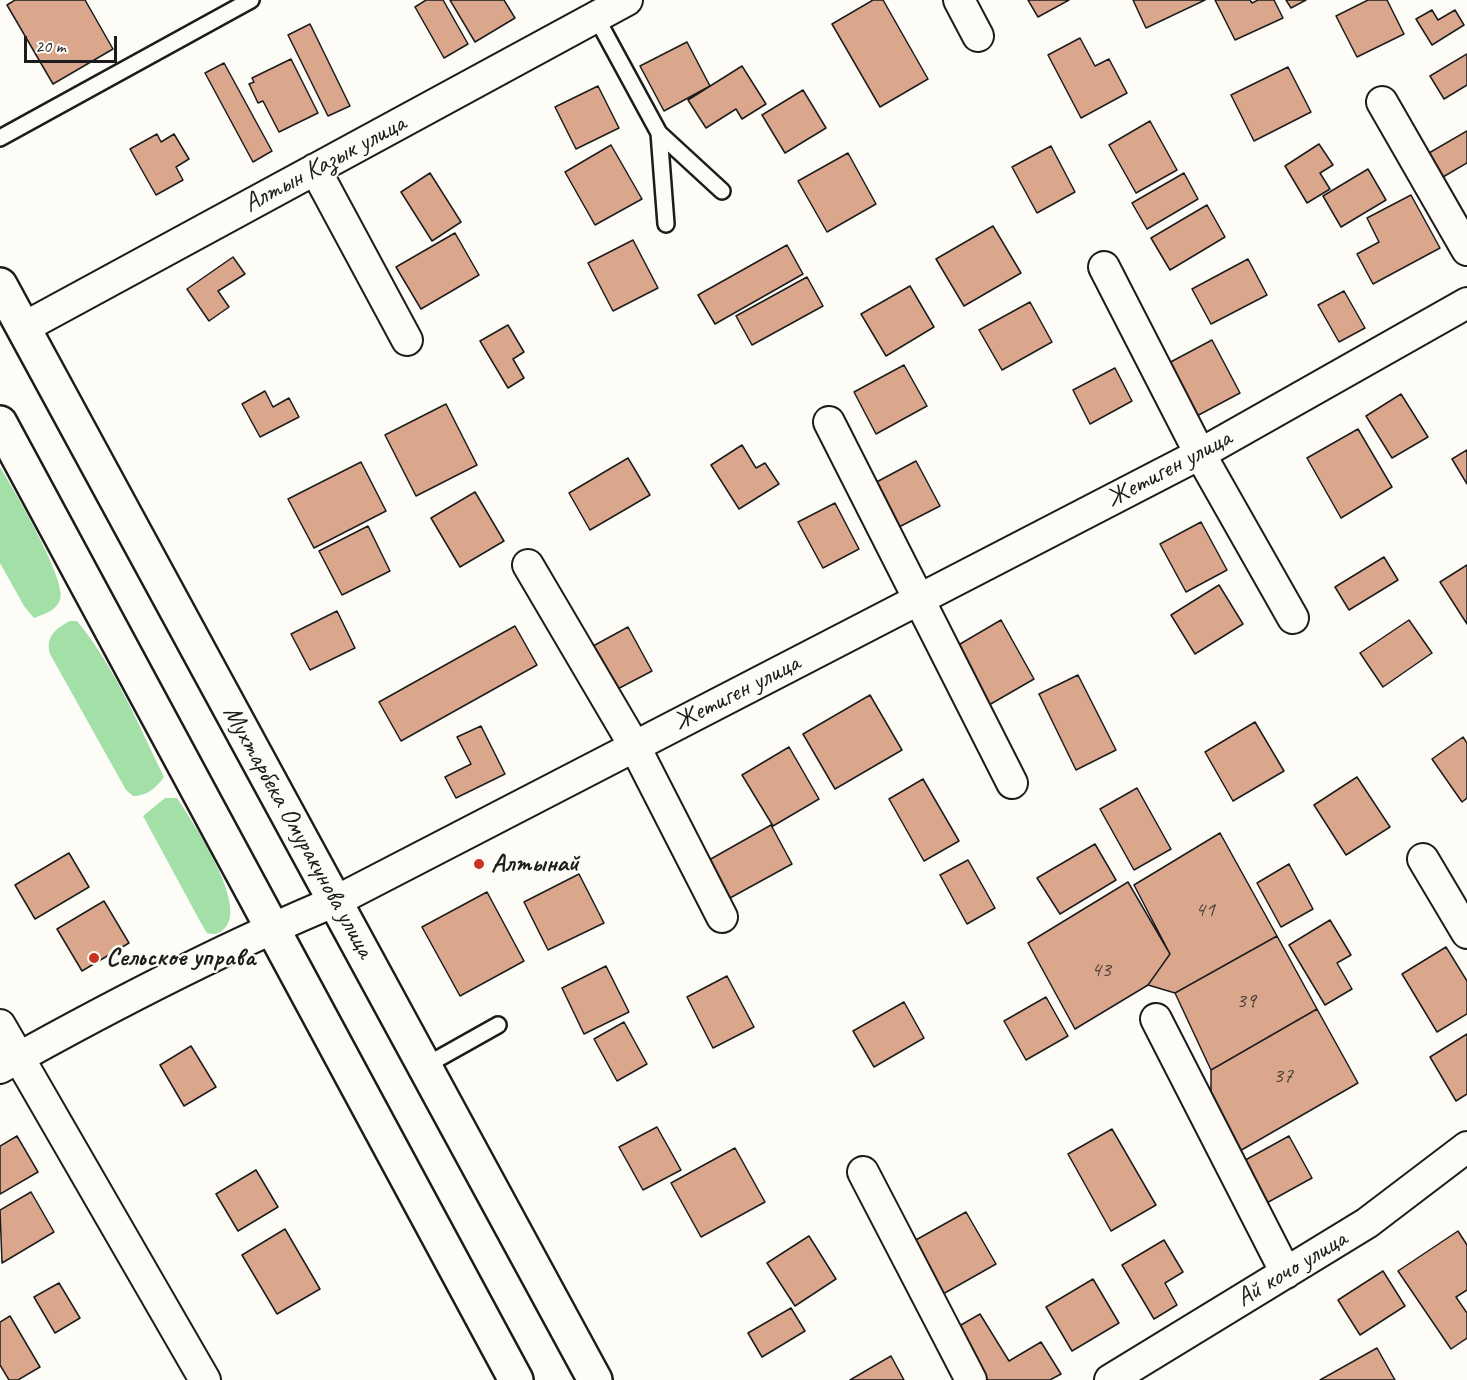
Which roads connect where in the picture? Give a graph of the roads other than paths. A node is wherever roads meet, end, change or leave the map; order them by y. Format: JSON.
{"nodes":[{"id":1,"x":251,"y":0,"type":"edge"},
{"id":2,"x":627,"y":0,"type":"edge"},
{"id":3,"x":959,"y":0,"type":"edge"},
{"id":4,"x":596,"y":17,"type":"junction"},
{"id":5,"x":978,"y":36,"type":"dead end"},
{"id":6,"x":1382,"y":102,"type":"dead end"},
{"id":7,"x":659,"y":133,"type":"junction"},
{"id":8,"x":0,"y":138,"type":"edge"},
{"id":9,"x":315,"y":168,"type":"junction"},
{"id":10,"x":722,"y":191,"type":"dead end"},
{"id":11,"x":666,"y":224,"type":"dead end"},
{"id":12,"x":1467,"y":250,"type":"edge"},
{"id":13,"x":1104,"y":267,"type":"dead end"},
{"id":14,"x":0,"y":285,"type":"edge"},
{"id":15,"x":1467,"y":303,"type":"edge"},
{"id":16,"x":23,"y":328,"type":"junction"},
{"id":17,"x":407,"y":340,"type":"dead end"},
{"id":18,"x":829,"y":422,"type":"dead end"},
{"id":19,"x":0,"y":423,"type":"edge"},
{"id":20,"x":1200,"y":454,"type":"junction"},
{"id":21,"x":528,"y":565,"type":"dead end"},
{"id":22,"x":918,"y":600,"type":"junction"},
{"id":23,"x":1293,"y":618,"type":"dead end"},
{"id":24,"x":634,"y":747,"type":"junction"},
{"id":25,"x":1012,"y":783,"type":"dead end"},
{"id":26,"x":1423,"y":859,"type":"dead end"},
{"id":27,"x":336,"y":901,"type":"junction"},
{"id":28,"x":722,"y":917,"type":"dead end"},
{"id":29,"x":271,"y":928,"type":"junction"},
{"id":30,"x":1467,"y":933,"type":"edge"},
{"id":31,"x":1156,"y":1019,"type":"dead end"},
{"id":32,"x":0,"y":1025,"type":"edge"},
{"id":33,"x":498,"y":1025,"type":"dead end"},
{"id":34,"x":10,"y":1063,"type":"edge"},
{"id":35,"x":425,"y":1066,"type":"junction"},
{"id":36,"x":1467,"y":1146,"type":"edge"},
{"id":37,"x":863,"y":1172,"type":"dead end"},
{"id":38,"x":1286,"y":1273,"type":"junction"},
{"id":39,"x":205,"y":1380,"type":"edge"},
{"id":40,"x":516,"y":1380,"type":"edge"},
{"id":41,"x":596,"y":1380,"type":"edge"},
{"id":42,"x":971,"y":1380,"type":"edge"},
{"id":43,"x":1110,"y":1380,"type":"edge"}],
"edges":[{"from":1,"to":8,"type":"lane"},
{"from":2,"to":4,"type":"street","name":"Алтын Казык улица"},
{"from":3,"to":5,"type":"street"},
{"from":4,"to":7,"type":"lane"},
{"from":4,"to":9,"type":"street","name":"Алтын Казык улица"},
{"from":6,"to":12,"type":"street"},
{"from":7,"to":10,"type":"lane"},
{"from":7,"to":11,"type":"lane"},
{"from":9,"to":16,"type":"street","name":"Алтын Казык улица"},
{"from":9,"to":17,"type":"street"},
{"from":13,"to":20,"type":"street"},
{"from":14,"to":16,"type":"main road","name":"Мухтарбека Омуракунова улица"},
{"from":15,"to":20,"type":"street","name":"Жетиген улица"},
{"from":16,"to":27,"type":"main road","name":"Мухтарбека Омуракунова улица"},
{"from":18,"to":22,"type":"street"},
{"from":19,"to":29,"type":"main road"},
{"from":20,"to":22,"type":"street","name":"Жетиген улица"},
{"from":20,"to":23,"type":"street"},
{"from":21,"to":24,"type":"street"},
{"from":22,"to":24,"type":"street","name":"Жетиген улица"},
{"from":22,"to":25,"type":"street"},
{"from":24,"to":27,"type":"street","name":"Жетиген улица"},
{"from":24,"to":28,"type":"street"},
{"from":26,"to":30,"type":"street"},
{"from":27,"to":29,"type":"street","name":"Жетиген улица"},
{"from":27,"to":35,"type":"main road","name":"Мухтарбека Омуракунова улица"},
{"from":29,"to":34,"type":"street","name":"Жетиген улица"},
{"from":29,"to":40,"type":"main road"},
{"from":31,"to":38,"type":"street"},
{"from":32,"to":34,"type":"street"},
{"from":33,"to":35,"type":"lane"},
{"from":34,"to":39,"type":"street"},
{"from":35,"to":41,"type":"main road","name":"Мухтарбека Омуракунова улица"},
{"from":36,"to":38,"type":"street","name":"Ай кочо улица"},
{"from":37,"to":42,"type":"street"},
{"from":38,"to":43,"type":"street","name":"Ай кочо улица"}]}
